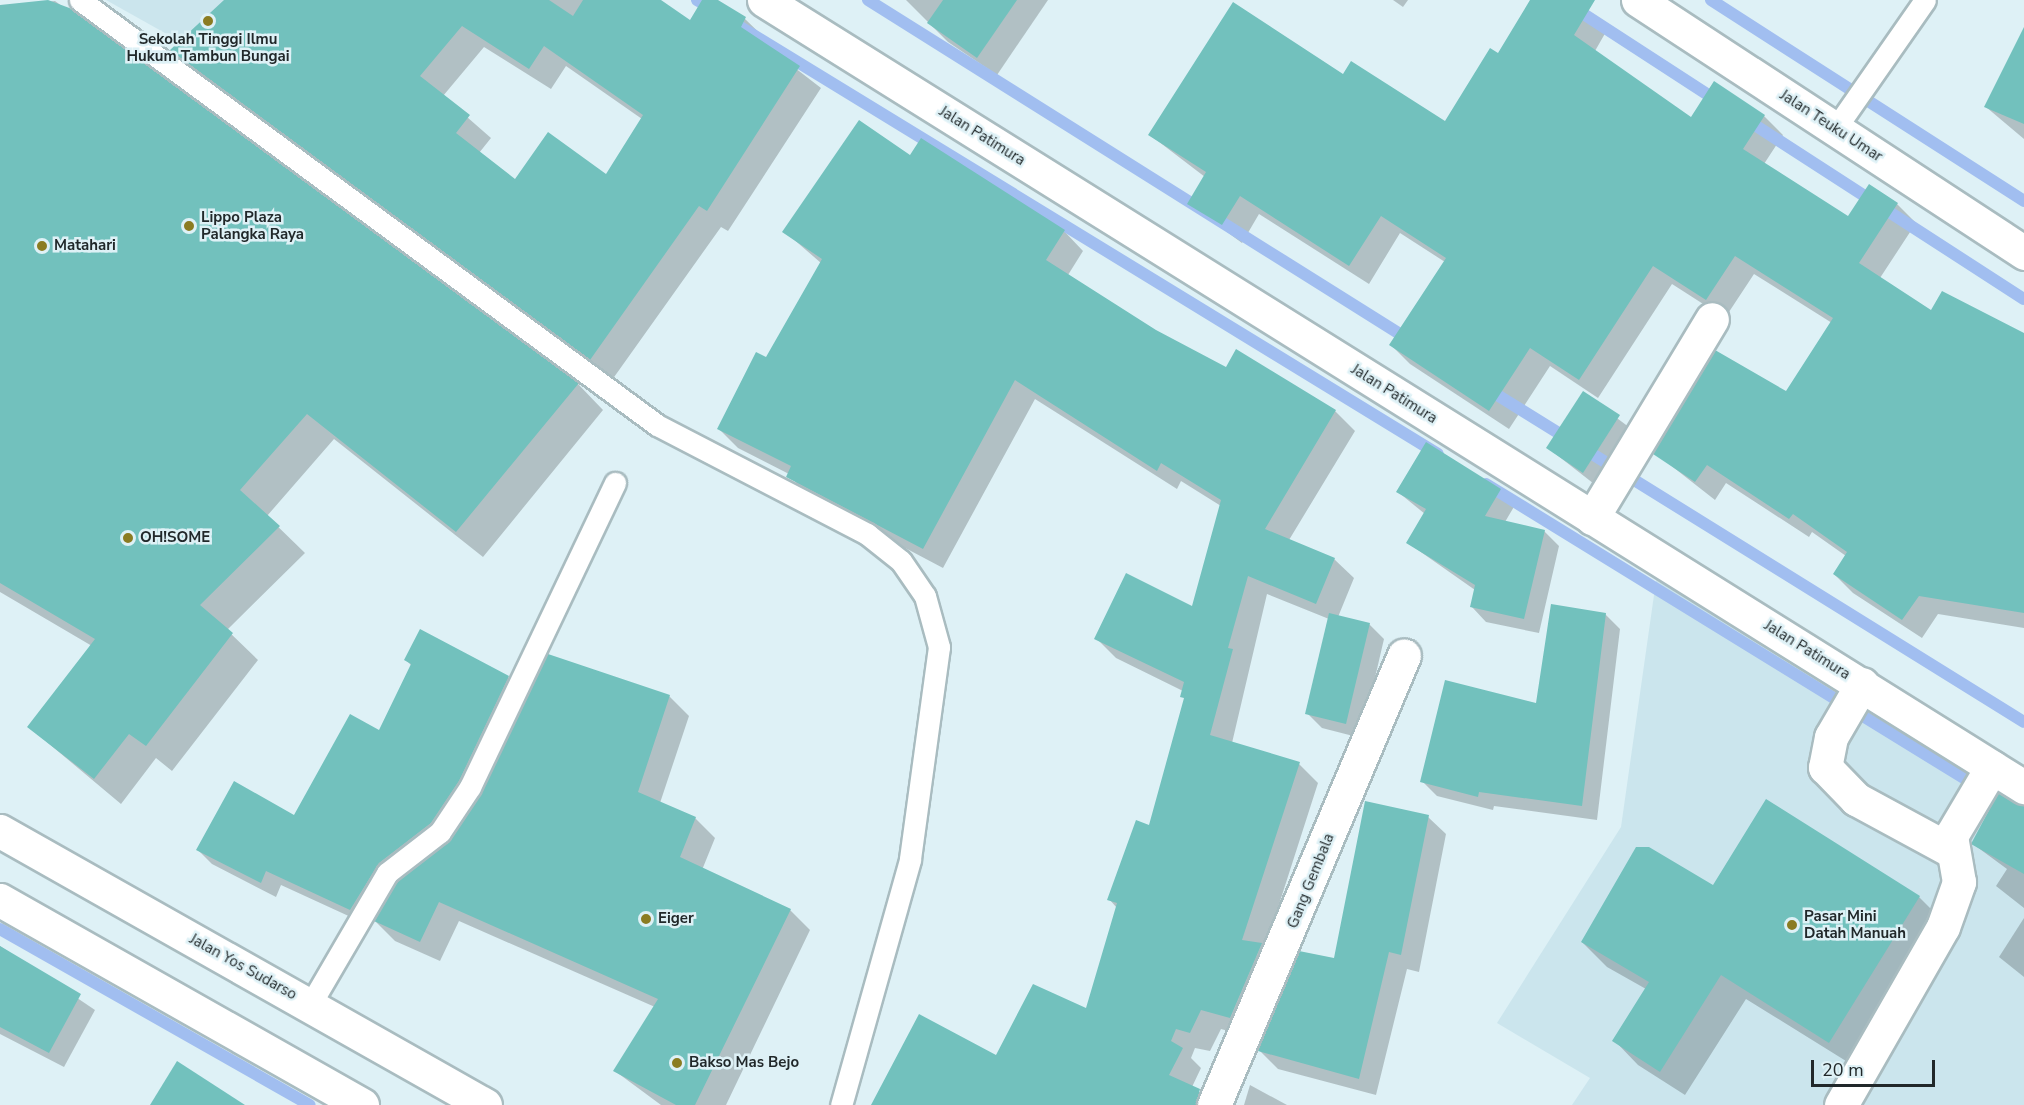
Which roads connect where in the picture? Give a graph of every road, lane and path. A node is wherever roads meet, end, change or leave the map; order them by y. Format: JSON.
{"nodes":[{"id":1,"x":80,"y":0,"type":"edge"},
{"id":2,"x":764,"y":0,"type":"edge"},
{"id":3,"x":1638,"y":0,"type":"edge"},
{"id":4,"x":1925,"y":0,"type":"edge"},
{"id":5,"x":1835,"y":129,"type":"junction"},
{"id":6,"x":2024,"y":253,"type":"edge"},
{"id":7,"x":1712,"y":319,"type":"dead end"},
{"id":8,"x":615,"y":483,"type":"dead end"},
{"id":9,"x":1592,"y":518,"type":"junction"},
{"id":10,"x":1404,"y":655,"type":"dead end"},
{"id":11,"x":1862,"y":684,"type":"junction"},
{"id":12,"x":1992,"y":767,"type":"junction"},
{"id":13,"x":2024,"y":787,"type":"edge"},
{"id":14,"x":0,"y":831,"type":"edge"},
{"id":15,"x":1950,"y":850,"type":"junction"},
{"id":16,"x":0,"y":900,"type":"edge"},
{"id":17,"x":310,"y":1005,"type":"junction"},
{"id":18,"x":348,"y":1102,"type":"edge"},
{"id":19,"x":485,"y":1105,"type":"edge"},
{"id":20,"x":841,"y":1105,"type":"edge"},
{"id":21,"x":1214,"y":1105,"type":"edge"},
{"id":22,"x":1841,"y":1105,"type":"edge"}],
"edges":[{"from":1,"to":20,"type":"lane"},
{"from":2,"to":9,"type":"street","name":"Jalan Patimura"},
{"from":3,"to":5,"type":"street","name":"Jalan Teuku Umar"},
{"from":4,"to":5,"type":"lane"},
{"from":5,"to":6,"type":"street","name":"Jalan Teuku Umar"},
{"from":7,"to":9,"type":"street"},
{"from":8,"to":17,"type":"lane"},
{"from":9,"to":11,"type":"street","name":"Jalan Patimura"},
{"from":10,"to":21,"type":"street","name":"Gang Gembala"},
{"from":11,"to":12,"type":"street","name":"Jalan Patimura"},
{"from":11,"to":15,"type":"street"},
{"from":12,"to":13,"type":"street","name":"Jalan Patimura"},
{"from":12,"to":15,"type":"street"},
{"from":14,"to":17,"type":"street","name":"Jalan Yos Sudarso"},
{"from":15,"to":22,"type":"street"},
{"from":16,"to":18,"type":"street"},
{"from":17,"to":19,"type":"street","name":"Jalan Yos Sudarso"}]}
